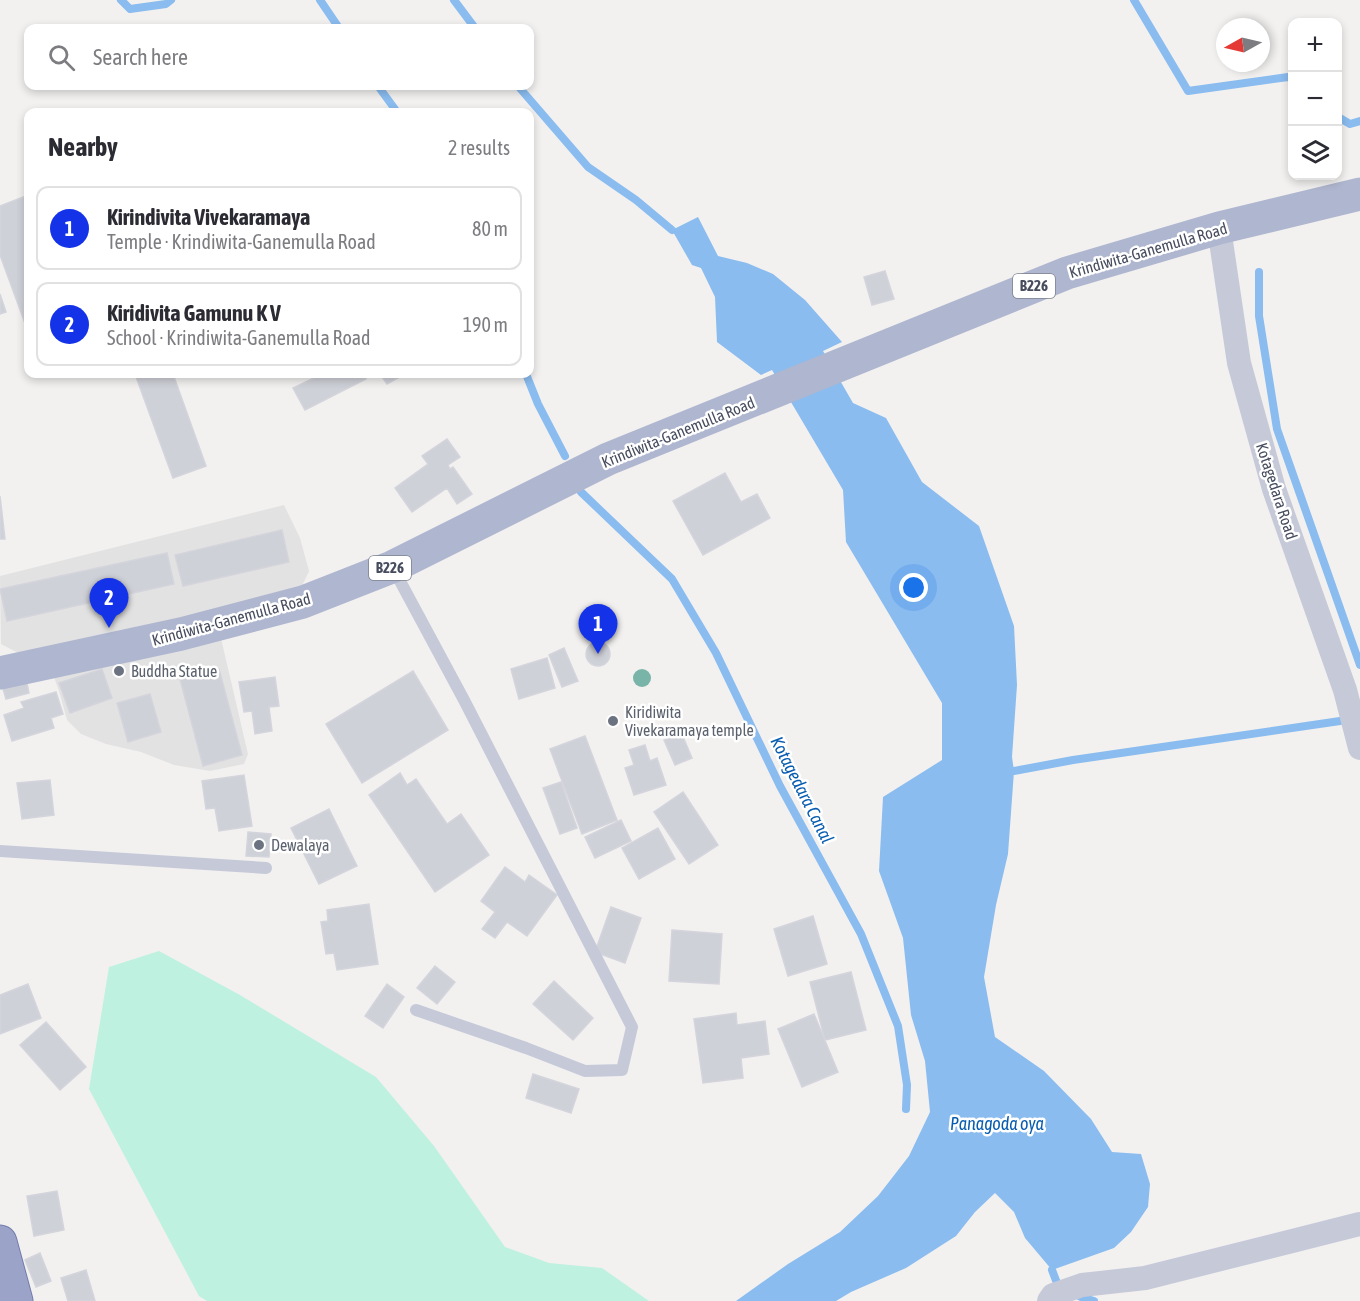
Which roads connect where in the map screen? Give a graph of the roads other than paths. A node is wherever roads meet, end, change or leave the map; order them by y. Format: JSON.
{"nodes":[{"id":1,"x":1360,"y":194,"type":"edge"},
{"id":2,"x":1219,"y":228,"type":"junction"},
{"id":3,"x":392,"y":567,"type":"junction"},
{"id":4,"x":0,"y":673,"type":"edge"},
{"id":5,"x":1360,"y":748,"type":"edge"},
{"id":6,"x":0,"y":851,"type":"edge"},
{"id":7,"x":266,"y":868,"type":"dead end"},
{"id":8,"x":416,"y":1010,"type":"dead end"},
{"id":9,"x":1360,"y":1224,"type":"edge"},
{"id":10,"x":0,"y":1242,"type":"edge"},
{"id":11,"x":1051,"y":1298,"type":"edge"},
{"id":12,"x":15,"y":1301,"type":"edge"}],
"edges":[{"from":1,"to":2,"type":"main road","name":"Krindiwita-Ganemulla Road","number":"B226"},
{"from":2,"to":3,"type":"main road","name":"Krindiwita-Ganemulla Road","number":"B226"},
{"from":2,"to":5,"type":"street","name":"Kotagedara Road"},
{"from":3,"to":4,"type":"main road","name":"Krindiwita-Ganemulla Road","number":"B226"},
{"from":3,"to":8,"type":"lane"},
{"from":6,"to":7,"type":"lane"},
{"from":9,"to":11,"type":"street"},
{"from":10,"to":12,"type":"highway"}]}
